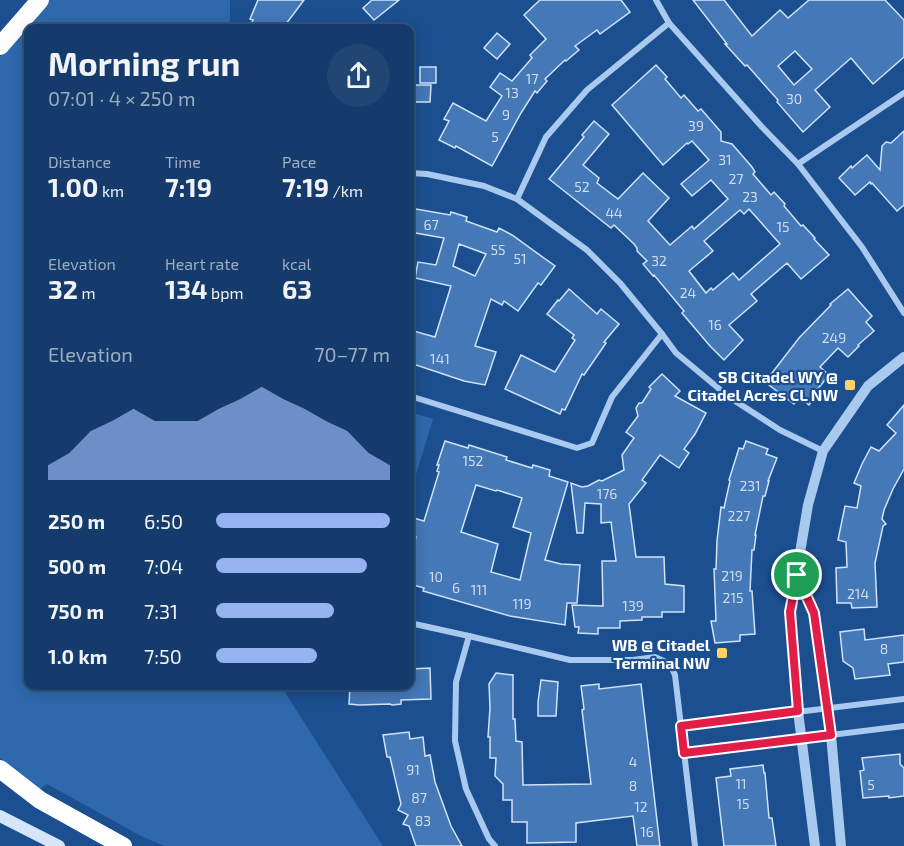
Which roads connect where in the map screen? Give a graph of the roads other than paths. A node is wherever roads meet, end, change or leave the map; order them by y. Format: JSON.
{"nodes":[{"id":1,"x":40,"y":0,"type":"edge"},
{"id":2,"x":656,"y":0,"type":"edge"},
{"id":3,"x":669,"y":23,"type":"junction"},
{"id":4,"x":0,"y":46,"type":"edge"},
{"id":5,"x":904,"y":93,"type":"edge"},
{"id":6,"x":798,"y":164,"type":"junction"},
{"id":7,"x":414,"y":173,"type":"edge"},
{"id":8,"x":517,"y":199,"type":"junction"},
{"id":9,"x":904,"y":313,"type":"edge"},
{"id":10,"x":662,"y":334,"type":"junction"},
{"id":11,"x":904,"y":357,"type":"edge"},
{"id":12,"x":414,"y":397,"type":"edge"},
{"id":13,"x":823,"y":451,"type":"junction"},
{"id":14,"x":797,"y":575,"type":"junction"},
{"id":15,"x":414,"y":624,"type":"edge"},
{"id":16,"x":468,"y":636,"type":"junction"},
{"id":17,"x":904,"y":699,"type":"edge"},
{"id":18,"x":827,"y":708,"type":"junction"},
{"id":19,"x":798,"y":711,"type":"junction"},
{"id":20,"x":681,"y":726,"type":"junction"},
{"id":21,"x":904,"y":726,"type":"edge"},
{"id":22,"x":831,"y":735,"type":"junction"},
{"id":23,"x":801,"y":739,"type":"junction"},
{"id":24,"x":684,"y":753,"type":"junction"},
{"id":25,"x":0,"y":769,"type":"edge"},
{"id":26,"x":0,"y":816,"type":"edge"},
{"id":27,"x":59,"y":846,"type":"edge"},
{"id":28,"x":123,"y":846,"type":"edge"},
{"id":29,"x":495,"y":846,"type":"edge"},
{"id":30,"x":694,"y":846,"type":"edge"},
{"id":31,"x":815,"y":846,"type":"edge"},
{"id":32,"x":841,"y":846,"type":"edge"}],
"edges":[{"from":1,"to":4,"type":"highway"},
{"from":2,"to":3,"type":"street"},
{"from":3,"to":6,"type":"street"},
{"from":3,"to":8,"type":"street"},
{"from":5,"to":6,"type":"street"},
{"from":6,"to":9,"type":"street"},
{"from":7,"to":8,"type":"street"},
{"from":8,"to":10,"type":"street"},
{"from":10,"to":12,"type":"street"},
{"from":10,"to":13,"type":"street"},
{"from":11,"to":13,"type":"street"},
{"from":13,"to":14,"type":"street"},
{"from":14,"to":18,"type":"street"},
{"from":14,"to":19,"type":"street"},
{"from":15,"to":16,"type":"street"},
{"from":16,"to":20,"type":"street"},
{"from":16,"to":29,"type":"street"},
{"from":17,"to":18,"type":"street"},
{"from":18,"to":19,"type":"street"},
{"from":18,"to":22,"type":"street"},
{"from":19,"to":20,"type":"street"},
{"from":19,"to":23,"type":"street"},
{"from":20,"to":24,"type":"street"},
{"from":21,"to":22,"type":"street"},
{"from":22,"to":23,"type":"street"},
{"from":22,"to":32,"type":"street"},
{"from":23,"to":24,"type":"street"},
{"from":23,"to":31,"type":"street"},
{"from":24,"to":30,"type":"street"},
{"from":25,"to":28,"type":"highway"},
{"from":26,"to":27,"type":"main road"}]}
